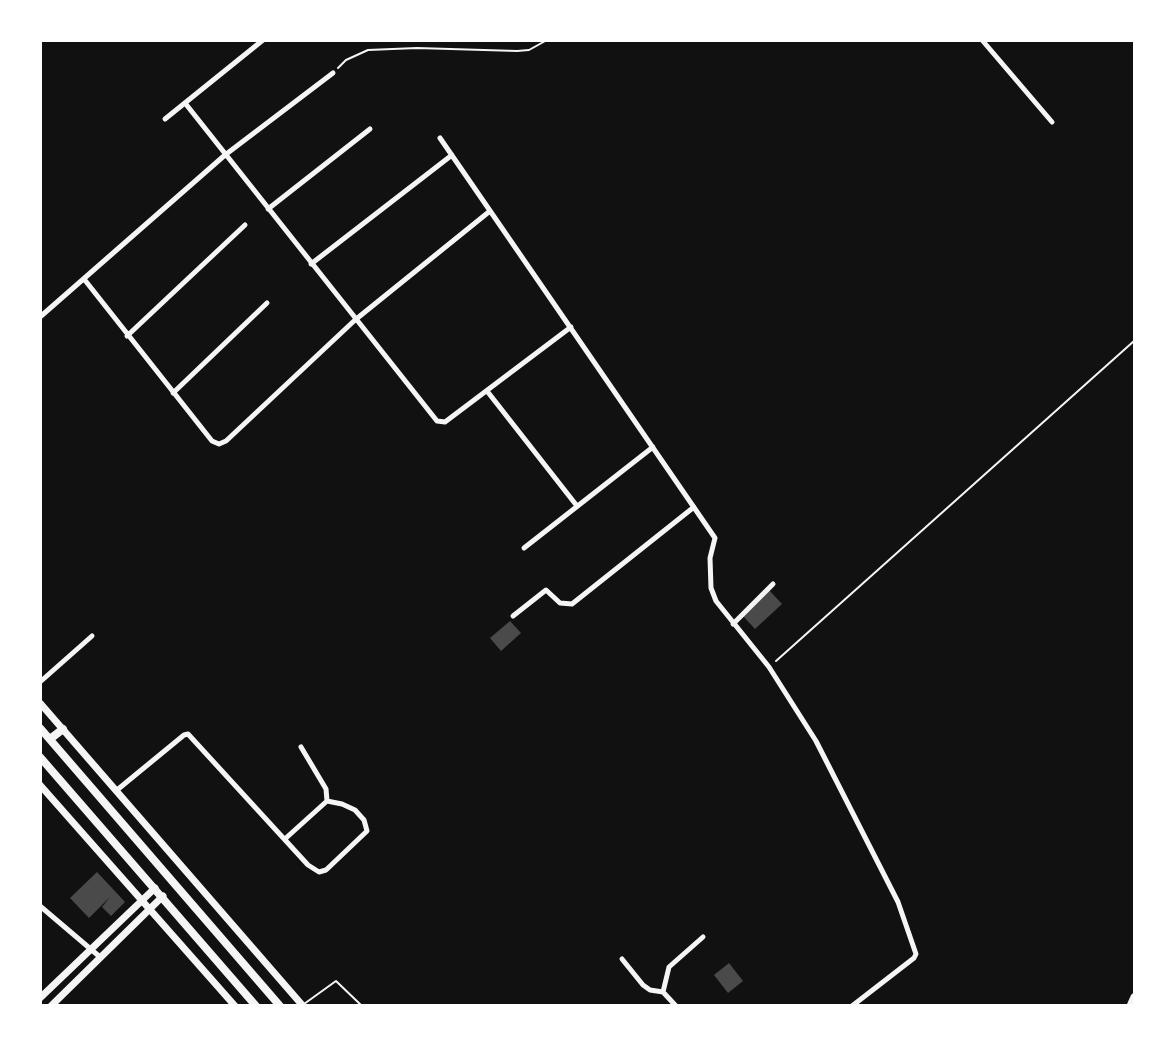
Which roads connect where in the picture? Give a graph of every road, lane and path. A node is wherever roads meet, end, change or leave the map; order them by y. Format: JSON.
{"nodes":[{"id":1,"x":546,"y":40,"type":"edge"},
{"id":2,"x":982,"y":40,"type":"edge"},
{"id":3,"x":263,"y":41,"type":"edge"},
{"id":4,"x":333,"y":73,"type":"joint"},
{"id":5,"x":185,"y":103,"type":"junction"},
{"id":6,"x":165,"y":119,"type":"dead end"},
{"id":7,"x":1052,"y":122,"type":"dead end"},
{"id":8,"x":370,"y":129,"type":"dead end"},
{"id":9,"x":440,"y":138,"type":"dead end"},
{"id":10,"x":225,"y":154,"type":"junction"},
{"id":11,"x":452,"y":155,"type":"junction"},
{"id":12,"x":268,"y":209,"type":"junction"},
{"id":13,"x":490,"y":211,"type":"junction"},
{"id":14,"x":245,"y":225,"type":"dead end"},
{"id":15,"x":312,"y":264,"type":"junction"},
{"id":16,"x":84,"y":279,"type":"junction"},
{"id":17,"x":267,"y":303,"type":"dead end"},
{"id":18,"x":40,"y":317,"type":"edge"},
{"id":19,"x":355,"y":320,"type":"junction"},
{"id":20,"x":570,"y":327,"type":"junction"},
{"id":21,"x":127,"y":336,"type":"junction"},
{"id":22,"x":1134,"y":341,"type":"edge"},
{"id":23,"x":487,"y":391,"type":"junction"},
{"id":24,"x":173,"y":393,"type":"junction"},
{"id":25,"x":653,"y":447,"type":"junction"},
{"id":26,"x":577,"y":506,"type":"junction"},
{"id":27,"x":694,"y":507,"type":"junction"},
{"id":28,"x":524,"y":548,"type":"dead end"},
{"id":29,"x":773,"y":584,"type":"dead end"},
{"id":30,"x":513,"y":616,"type":"dead end"},
{"id":31,"x":733,"y":624,"type":"junction"},
{"id":32,"x":92,"y":636,"type":"dead end"},
{"id":33,"x":769,"y":667,"type":"junction"},
{"id":34,"x":40,"y":682,"type":"edge"},
{"id":35,"x":40,"y":704,"type":"edge"},
{"id":36,"x":40,"y":728,"type":"edge"},
{"id":37,"x":63,"y":729,"type":"junction"},
{"id":38,"x":50,"y":739,"type":"junction"},
{"id":39,"x":301,"y":747,"type":"dead end"},
{"id":40,"x":40,"y":758,"type":"edge"},
{"id":41,"x":40,"y":785,"type":"edge"},
{"id":42,"x":117,"y":790,"type":"junction"},
{"id":43,"x":327,"y":801,"type":"junction"},
{"id":44,"x":286,"y":838,"type":"junction"},
{"id":45,"x":155,"y":888,"type":"junction"},
{"id":46,"x":163,"y":896,"type":"junction"},
{"id":47,"x":142,"y":900,"type":"junction"},
{"id":48,"x":40,"y":906,"type":"edge"},
{"id":49,"x":150,"y":908,"type":"junction"},
{"id":50,"x":703,"y":937,"type":"dead end"},
{"id":51,"x":92,"y":948,"type":"junction"},
{"id":52,"x":100,"y":957,"type":"junction"},
{"id":53,"x":622,"y":960,"type":"dead end"},
{"id":54,"x":663,"y":992,"type":"junction"},
{"id":55,"x":41,"y":996,"type":"edge"},
{"id":56,"x":1134,"y":997,"type":"edge"},
{"id":57,"x":51,"y":1005,"type":"edge"},
{"id":58,"x":235,"y":1005,"type":"edge"},
{"id":59,"x":256,"y":1005,"type":"edge"},
{"id":60,"x":280,"y":1005,"type":"edge"},
{"id":61,"x":303,"y":1005,"type":"edge"},
{"id":62,"x":362,"y":1005,"type":"edge"},
{"id":63,"x":676,"y":1005,"type":"edge"},
{"id":64,"x":852,"y":1005,"type":"edge"},
{"id":65,"x":1130,"y":1005,"type":"edge"}],
"edges":[{"from":1,"to":4,"type":"path"},
{"from":2,"to":7,"type":"street"},
{"from":3,"to":5,"type":"street"},
{"from":4,"to":10,"type":"street"},
{"from":5,"to":6,"type":"street"},
{"from":5,"to":10,"type":"street"},
{"from":8,"to":12,"type":"street"},
{"from":9,"to":11,"type":"street"},
{"from":10,"to":12,"type":"street"},
{"from":10,"to":16,"type":"street"},
{"from":11,"to":13,"type":"street"},
{"from":11,"to":15,"type":"street"},
{"from":12,"to":15,"type":"street"},
{"from":13,"to":19,"type":"street"},
{"from":13,"to":20,"type":"street"},
{"from":14,"to":21,"type":"street"},
{"from":15,"to":19,"type":"street"},
{"from":16,"to":18,"type":"street"},
{"from":16,"to":21,"type":"street"},
{"from":17,"to":24,"type":"street"},
{"from":19,"to":23,"type":"street"},
{"from":19,"to":24,"type":"street"},
{"from":20,"to":23,"type":"street"},
{"from":20,"to":25,"type":"street"},
{"from":21,"to":24,"type":"street"},
{"from":22,"to":33,"type":"path"},
{"from":23,"to":26,"type":"street"},
{"from":25,"to":26,"type":"street"},
{"from":25,"to":27,"type":"street"},
{"from":26,"to":28,"type":"street"},
{"from":27,"to":30,"type":"street"},
{"from":27,"to":31,"type":"street"},
{"from":29,"to":31,"type":"street"},
{"from":31,"to":33,"type":"street"},
{"from":32,"to":34,"type":"street"},
{"from":33,"to":64,"type":"street"},
{"from":35,"to":37,"type":"street"},
{"from":36,"to":38,"type":"highway"},
{"from":37,"to":38,"type":"highway"},
{"from":37,"to":42,"type":"street"},
{"from":38,"to":60,"type":"highway"},
{"from":39,"to":43,"type":"street"},
{"from":40,"to":45,"type":"highway"},
{"from":41,"to":47,"type":"street"},
{"from":42,"to":44,"type":"street"},
{"from":42,"to":61,"type":"street"},
{"from":43,"to":44,"type":"street"},
{"from":43,"to":44,"type":"street"},
{"from":45,"to":46,"type":"highway"},
{"from":45,"to":47,"type":"street"},
{"from":46,"to":49,"type":"street"},
{"from":46,"to":59,"type":"highway"},
{"from":47,"to":49,"type":"street"},
{"from":47,"to":51,"type":"street"},
{"from":48,"to":51,"type":"street"},
{"from":49,"to":52,"type":"street"},
{"from":49,"to":58,"type":"street"},
{"from":50,"to":54,"type":"street"},
{"from":51,"to":52,"type":"street"},
{"from":51,"to":55,"type":"street"},
{"from":52,"to":57,"type":"street"},
{"from":53,"to":54,"type":"street"},
{"from":54,"to":63,"type":"street"},
{"from":56,"to":65,"type":"street"},
{"from":61,"to":62,"type":"lane"}]}
